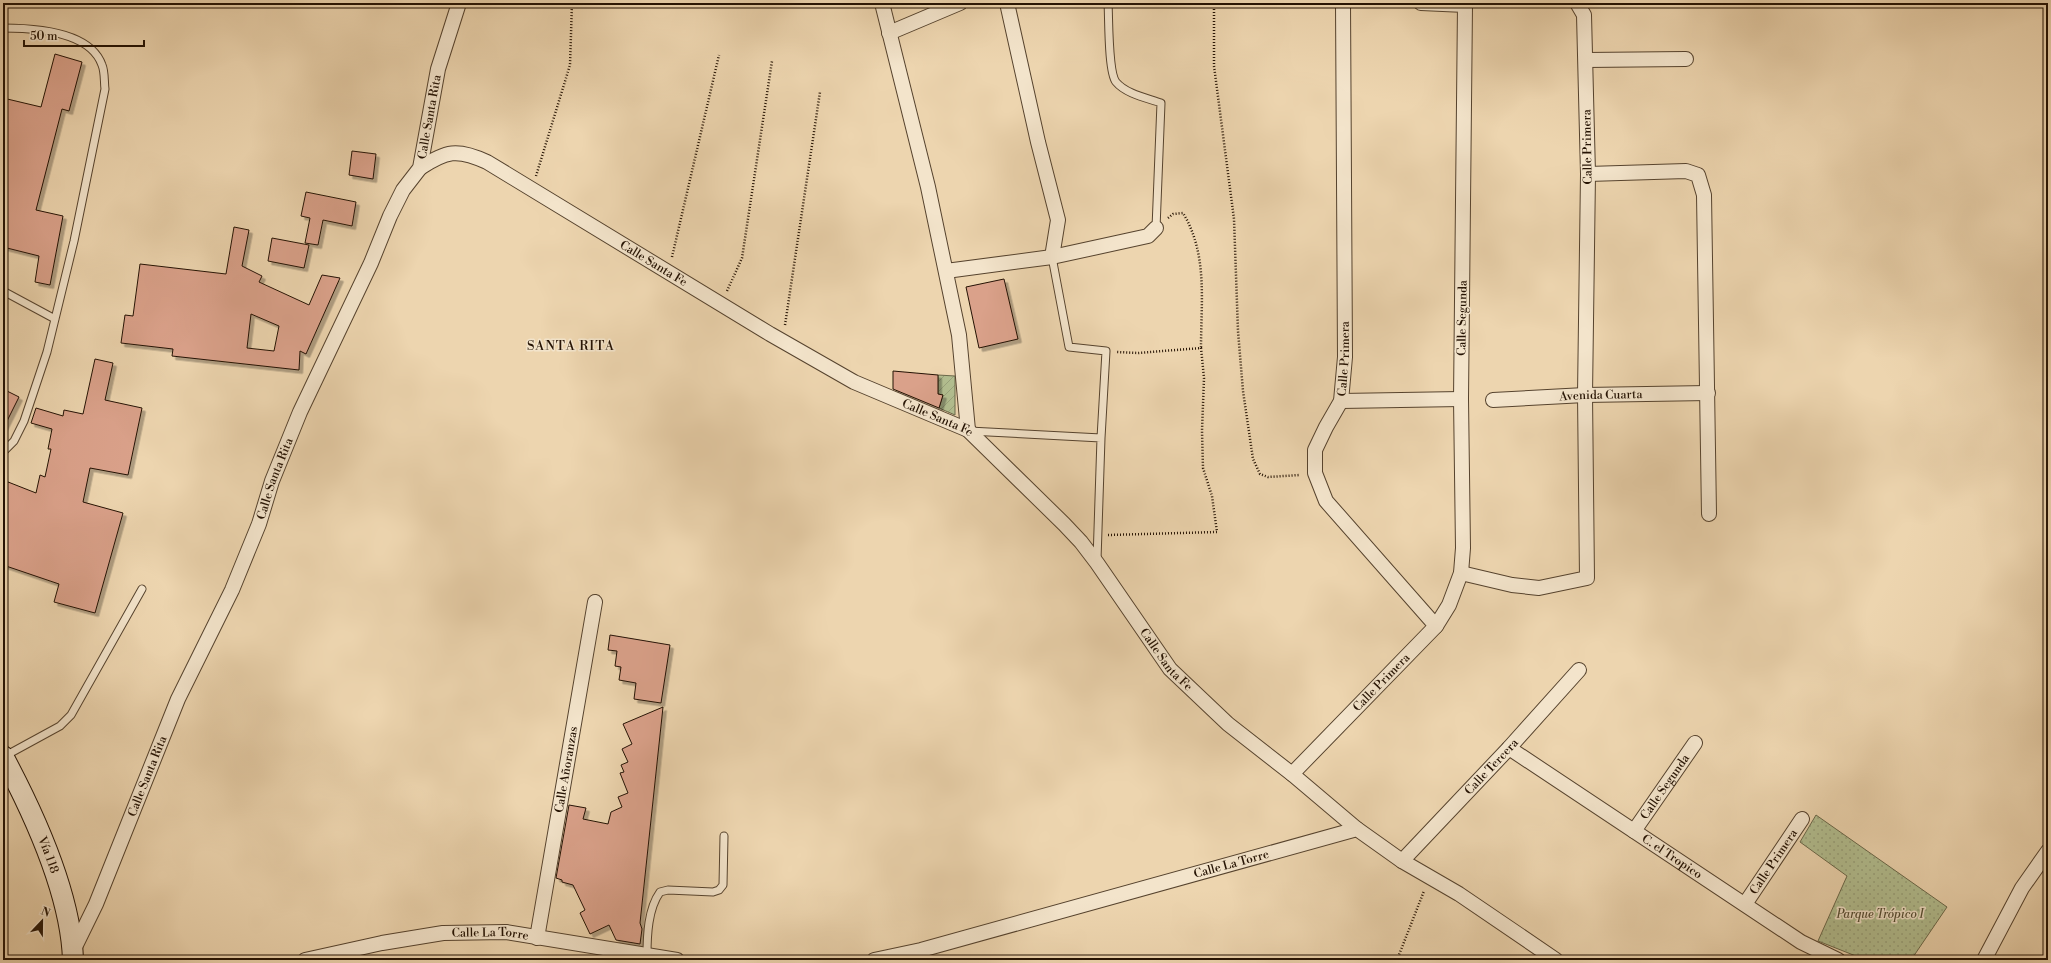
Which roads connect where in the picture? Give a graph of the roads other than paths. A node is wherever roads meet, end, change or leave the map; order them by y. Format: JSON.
{"nodes":[{"id":1,"x":459,"y":3,"type":"edge"},
{"id":2,"x":882,"y":3,"type":"edge"},
{"id":3,"x":960,"y":3,"type":"edge"},
{"id":4,"x":1006,"y":3,"type":"edge"},
{"id":5,"x":1108,"y":3,"type":"edge"},
{"id":6,"x":1343,"y":3,"type":"edge"},
{"id":7,"x":1421,"y":3,"type":"edge"},
{"id":8,"x":1577,"y":4,"type":"edge"},
{"id":9,"x":3,"y":28,"type":"edge"},
{"id":10,"x":890,"y":33,"type":"junction"},
{"id":11,"x":1686,"y":59,"type":"dead end"},
{"id":12,"x":1586,"y":60,"type":"junction"},
{"id":13,"x":420,"y":168,"type":"junction"},
{"id":14,"x":1588,"y":174,"type":"junction"},
{"id":15,"x":1156,"y":228,"type":"joint"},
{"id":16,"x":1052,"y":257,"type":"junction"},
{"id":17,"x":946,"y":271,"type":"junction"},
{"id":18,"x":3,"y":291,"type":"edge"},
{"id":19,"x":55,"y":319,"type":"junction"},
{"id":20,"x":1708,"y":393,"type":"junction"},
{"id":21,"x":1585,"y":395,"type":"junction"},
{"id":22,"x":1461,"y":399,"type":"junction"},
{"id":23,"x":1493,"y":400,"type":"dead end"},
{"id":24,"x":1342,"y":401,"type":"junction"},
{"id":25,"x":968,"y":430,"type":"junction"},
{"id":26,"x":1101,"y":438,"type":"junction"},
{"id":27,"x":3,"y":452,"type":"edge"},
{"id":28,"x":1709,"y":514,"type":"dead end"},
{"id":29,"x":1097,"y":562,"type":"junction"},
{"id":30,"x":1461,"y":573,"type":"junction"},
{"id":31,"x":142,"y":589,"type":"dead end"},
{"id":32,"x":595,"y":602,"type":"dead end"},
{"id":33,"x":1436,"y":626,"type":"junction"},
{"id":34,"x":1579,"y":670,"type":"dead end"},
{"id":35,"x":1695,"y":743,"type":"dead end"},
{"id":36,"x":1509,"y":748,"type":"junction"},
{"id":37,"x":3,"y":757,"type":"edge"},
{"id":38,"x":1292,"y":774,"type":"junction"},
{"id":39,"x":1802,"y":819,"type":"dead end"},
{"id":40,"x":1358,"y":829,"type":"junction"},
{"id":41,"x":1634,"y":831,"type":"junction"},
{"id":42,"x":724,"y":836,"type":"dead end"},
{"id":43,"x":2048,"y":852,"type":"edge"},
{"id":44,"x":1402,"y":861,"type":"junction"},
{"id":45,"x":1745,"y":904,"type":"junction"},
{"id":46,"x":537,"y":938,"type":"junction"},
{"id":47,"x":73,"y":955,"type":"edge"},
{"id":48,"x":647,"y":956,"type":"junction"},
{"id":49,"x":305,"y":960,"type":"edge"},
{"id":50,"x":677,"y":960,"type":"edge"},
{"id":51,"x":874,"y":960,"type":"edge"},
{"id":52,"x":1556,"y":960,"type":"edge"},
{"id":53,"x":1838,"y":960,"type":"edge"},
{"id":54,"x":1984,"y":960,"type":"edge"}],
"edges":[{"from":1,"to":13,"type":"street","name":"Calle Santa Rita"},
{"from":2,"to":10,"type":"street"},
{"from":3,"to":10,"type":"street"},
{"from":4,"to":16,"type":"street"},
{"from":5,"to":15,"type":"lane"},
{"from":6,"to":24,"type":"street","name":"Calle Primera"},
{"from":7,"to":22,"type":"street","name":"Calle Segunda"},
{"from":8,"to":12,"type":"street","name":"Calle Primera"},
{"from":9,"to":19,"type":"lane"},
{"from":10,"to":17,"type":"street"},
{"from":11,"to":12,"type":"street"},
{"from":12,"to":14,"type":"street","name":"Calle Primera"},
{"from":13,"to":25,"type":"street","name":"Calle Santa Fe"},
{"from":13,"to":47,"type":"street","name":"Calle Santa Rita"},
{"from":14,"to":20,"type":"street"},
{"from":14,"to":21,"type":"street","name":"Calle Primera"},
{"from":15,"to":16,"type":"street"},
{"from":16,"to":17,"type":"street"},
{"from":16,"to":26,"type":"lane"},
{"from":17,"to":25,"type":"street"},
{"from":18,"to":19,"type":"lane"},
{"from":19,"to":27,"type":"lane"},
{"from":20,"to":21,"type":"street","name":"Avenida Cuarta"},
{"from":20,"to":28,"type":"street"},
{"from":21,"to":23,"type":"street","name":"Avenida Cuarta"},
{"from":21,"to":30,"type":"street","name":"Calle Primera"},
{"from":22,"to":24,"type":"street"},
{"from":22,"to":30,"type":"street","name":"Calle Segunda"},
{"from":24,"to":33,"type":"street","name":"Calle Primera"},
{"from":25,"to":26,"type":"lane"},
{"from":25,"to":29,"type":"street","name":"Calle Santa Fe"},
{"from":26,"to":29,"type":"lane"},
{"from":29,"to":38,"type":"street","name":"Calle Santa Fe"},
{"from":30,"to":33,"type":"street","name":"Calle Segunda"},
{"from":31,"to":37,"type":"lane"},
{"from":32,"to":46,"type":"street","name":"Calle Añoranzas"},
{"from":33,"to":38,"type":"street","name":"Calle Primera"},
{"from":34,"to":36,"type":"street","name":"Calle Tercera"},
{"from":35,"to":41,"type":"street","name":"Calle Segunda"},
{"from":36,"to":41,"type":"street","name":"C. el Tropico"},
{"from":36,"to":44,"type":"street","name":"Calle Tercera"},
{"from":37,"to":47,"type":"main road","name":"Vía 118"},
{"from":38,"to":40,"type":"street","name":"Calle Santa Fe"},
{"from":39,"to":45,"type":"street","name":"Calle Primera"},
{"from":40,"to":44,"type":"street"},
{"from":40,"to":51,"type":"street","name":"Calle La Torre"},
{"from":41,"to":45,"type":"street","name":"C. el Tropico"},
{"from":42,"to":48,"type":"lane"},
{"from":43,"to":54,"type":"street"},
{"from":44,"to":52,"type":"street"},
{"from":45,"to":53,"type":"street","name":"C. el Tropico"},
{"from":46,"to":48,"type":"street","name":"Calle La Torre"},
{"from":46,"to":49,"type":"street","name":"Calle La Torre"},
{"from":48,"to":50,"type":"street","name":"Calle La Torre"}]}
